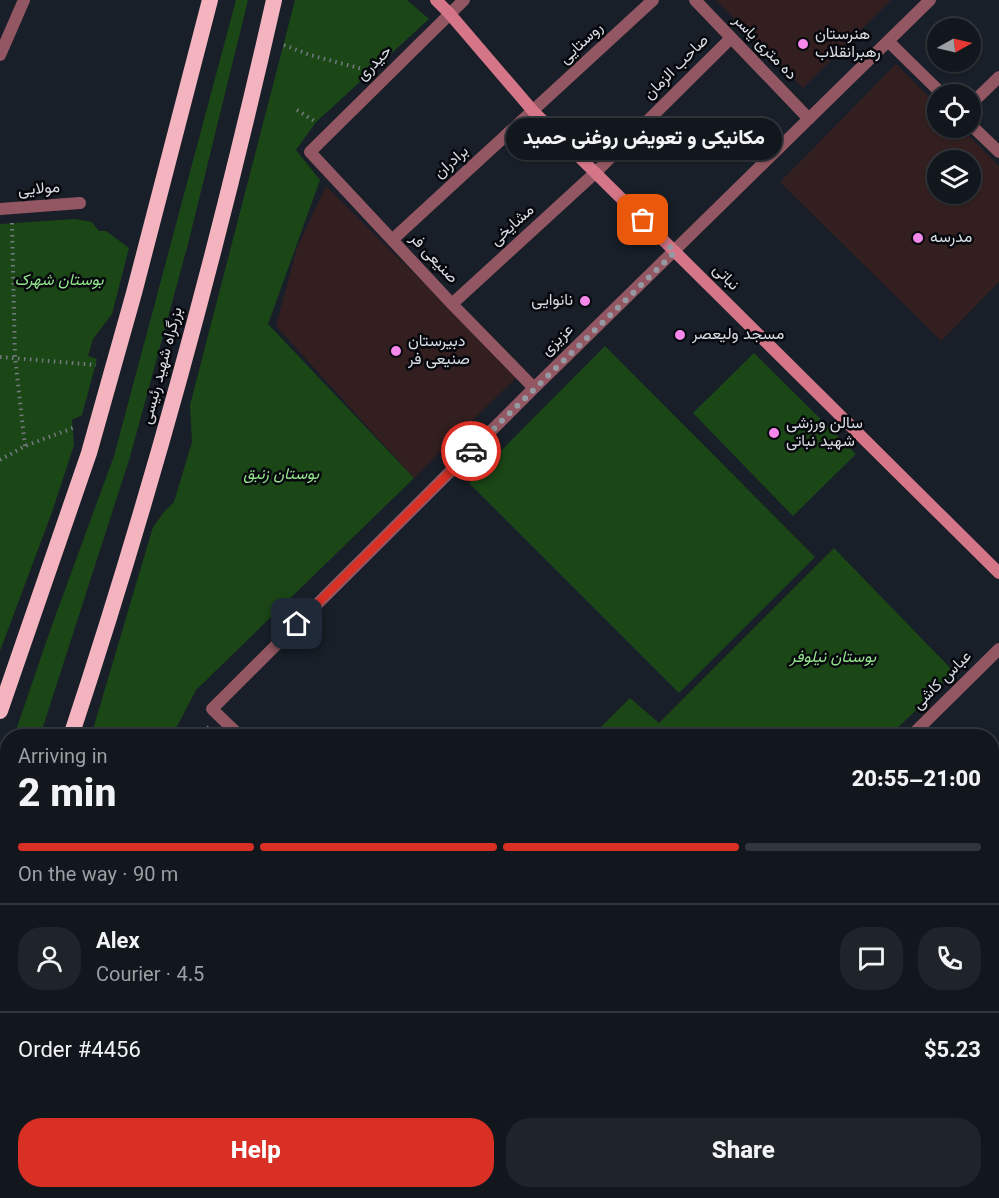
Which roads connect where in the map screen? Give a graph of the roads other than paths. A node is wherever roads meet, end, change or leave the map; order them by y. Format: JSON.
{"nodes":[{"id":1,"x":24,"y":0,"type":"edge"},
{"id":2,"x":210,"y":0,"type":"edge"},
{"id":3,"x":274,"y":0,"type":"edge"},
{"id":4,"x":436,"y":0,"type":"edge"},
{"id":5,"x":464,"y":0,"type":"edge"},
{"id":6,"x":653,"y":0,"type":"edge"},
{"id":7,"x":695,"y":0,"type":"edge"},
{"id":8,"x":930,"y":0,"type":"edge"},
{"id":9,"x":449,"y":13,"type":"junction"},
{"id":10,"x":731,"y":38,"type":"junction"},
{"id":11,"x":888,"y":41,"type":"junction"},
{"id":12,"x":0,"y":55,"type":"edge"},
{"id":13,"x":999,"y":77,"type":"edge"},
{"id":14,"x":932,"y":84,"type":"edge"},
{"id":15,"x":981,"y":94,"type":"edge"},
{"id":16,"x":533,"y":111,"type":"junction"},
{"id":17,"x":810,"y":119,"type":"junction"},
{"id":18,"x":981,"y":135,"type":"edge"},
{"id":19,"x":310,"y":152,"type":"joint"},
{"id":20,"x":999,"y":152,"type":"edge"},
{"id":21,"x":595,"y":173,"type":"junction"},
{"id":22,"x":80,"y":203,"type":"dead end"},
{"id":23,"x":6,"y":209,"type":"edge"},
{"id":24,"x":392,"y":240,"type":"junction"},
{"id":25,"x":675,"y":252,"type":"junction"},
{"id":26,"x":452,"y":304,"type":"junction"},
{"id":27,"x":534,"y":388,"type":"junction"},
{"id":28,"x":999,"y":573,"type":"edge"},
{"id":29,"x":999,"y":649,"type":"edge"},
{"id":30,"x":0,"y":711,"type":"edge"},
{"id":31,"x":73,"y":729,"type":"edge"},
{"id":32,"x":233,"y":729,"type":"edge"},
{"id":33,"x":918,"y":729,"type":"edge"}],
"edges":[{"from":1,"to":12,"type":"street"},
{"from":2,"to":30,"type":"highway"},
{"from":3,"to":31,"type":"highway","name":"بزرگراه شهید رئیسی"},
{"from":4,"to":9,"type":"main road","name":"نباتی"},
{"from":5,"to":9,"type":"street","name":"حیدری"},
{"from":6,"to":16,"type":"street","name":"روستایی"},
{"from":7,"to":10,"type":"street","name":"ده متری یاسر"},
{"from":8,"to":11,"type":"street","name":"عزیزی"},
{"from":9,"to":16,"type":"main road","name":"نباتی"},
{"from":9,"to":19,"type":"street","name":"حیدری"},
{"from":10,"to":17,"type":"street","name":"ده متری یاسر"},
{"from":10,"to":21,"type":"street","name":"صاحب الزمان"},
{"from":11,"to":14,"type":"street"},
{"from":11,"to":17,"type":"street","name":"عزیزی"},
{"from":13,"to":15,"type":"street"},
{"from":16,"to":21,"type":"main road","name":"نباتی"},
{"from":16,"to":24,"type":"street","name":"برادران"},
{"from":17,"to":25,"type":"street","name":"عزیزی"},
{"from":18,"to":20,"type":"street"},
{"from":19,"to":24,"type":"street","name":"صنیعی فر"},
{"from":21,"to":25,"type":"main road","name":"نباتی"},
{"from":21,"to":26,"type":"street","name":"مشایخی"},
{"from":22,"to":23,"type":"street","name":"مولايی"},
{"from":24,"to":26,"type":"street","name":"صنیعی فر"},
{"from":25,"to":27,"type":"street","name":"عزیزی"},
{"from":25,"to":28,"type":"main road","name":"نباتی"},
{"from":26,"to":27,"type":"street","name":"صنیعی فر"},
{"from":27,"to":32,"type":"street","name":"عزیزی"},
{"from":29,"to":33,"type":"street","name":"عباس کاشی"}]}
